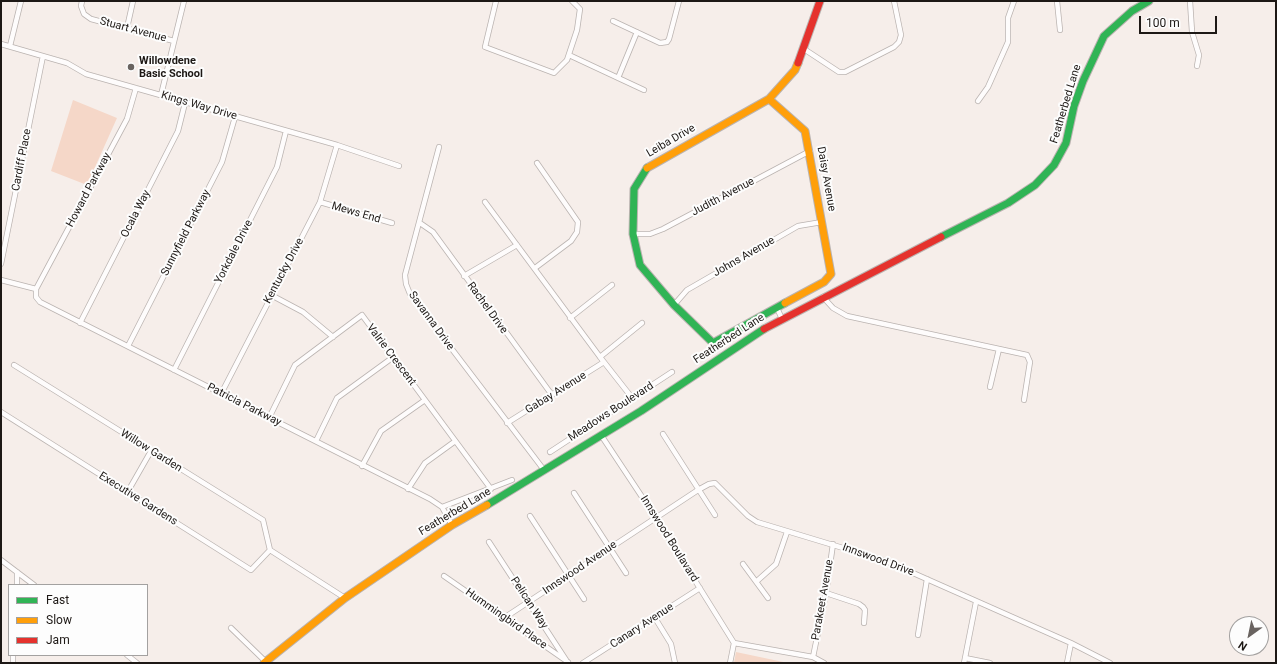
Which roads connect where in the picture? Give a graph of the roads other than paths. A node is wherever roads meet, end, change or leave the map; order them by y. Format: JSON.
{"nodes":[{"id":1,"x":20,"y":1,"type":"edge"},
{"id":2,"x":82,"y":1,"type":"edge"},
{"id":3,"x":133,"y":1,"type":"edge"},
{"id":4,"x":184,"y":1,"type":"edge"},
{"id":5,"x":496,"y":1,"type":"edge"},
{"id":6,"x":572,"y":1,"type":"edge"},
{"id":7,"x":679,"y":1,"type":"edge"},
{"id":8,"x":818,"y":1,"type":"edge"},
{"id":9,"x":894,"y":1,"type":"edge"},
{"id":10,"x":1014,"y":1,"type":"edge"},
{"id":11,"x":1057,"y":1,"type":"edge"},
{"id":12,"x":1149,"y":1,"type":"edge"},
{"id":13,"x":1190,"y":1,"type":"edge"},
{"id":14,"x":613,"y":21,"type":"dead end"},
{"id":15,"x":127,"y":28,"type":"junction"},
{"id":16,"x":1060,"y":30,"type":"dead end"},
{"id":17,"x":637,"y":32,"type":"junction"},
{"id":18,"x":174,"y":41,"type":"junction"},
{"id":19,"x":1,"y":44,"type":"edge"},
{"id":20,"x":10,"y":46,"type":"junction"},
{"id":21,"x":804,"y":49,"type":"junction"},
{"id":22,"x":569,"y":55,"type":"junction"},
{"id":23,"x":43,"y":56,"type":"junction"},
{"id":24,"x":1197,"y":66,"type":"dead end"},
{"id":25,"x":618,"y":78,"type":"junction"},
{"id":26,"x":136,"y":88,"type":"junction"},
{"id":27,"x":644,"y":90,"type":"dead end"},
{"id":28,"x":161,"y":95,"type":"junction"},
{"id":29,"x":769,"y":99,"type":"junction"},
{"id":30,"x":978,"y":101,"type":"dead end"},
{"id":31,"x":185,"y":103,"type":"junction"},
{"id":32,"x":235,"y":117,"type":"junction"},
{"id":33,"x":286,"y":131,"type":"junction"},
{"id":34,"x":337,"y":145,"type":"junction"},
{"id":35,"x":439,"y":147,"type":"dead end"},
{"id":36,"x":810,"y":151,"type":"junction"},
{"id":37,"x":538,"y":163,"type":"dead end"},
{"id":38,"x":399,"y":166,"type":"dead end"},
{"id":39,"x":320,"y":202,"type":"junction"},
{"id":40,"x":485,"y":202,"type":"dead end"},
{"id":41,"x":822,"y":222,"type":"junction"},
{"id":42,"x":392,"y":223,"type":"dead end"},
{"id":43,"x":420,"y":223,"type":"junction"},
{"id":44,"x":633,"y":234,"type":"junction"},
{"id":45,"x":517,"y":245,"type":"junction"},
{"id":46,"x":1,"y":264,"type":"edge"},
{"id":47,"x":535,"y":268,"type":"junction"},
{"id":48,"x":464,"y":276,"type":"junction"},
{"id":49,"x":1,"y":280,"type":"edge"},
{"id":50,"x":612,"y":285,"type":"dead end"},
{"id":51,"x":36,"y":289,"type":"junction"},
{"id":52,"x":271,"y":295,"type":"junction"},
{"id":53,"x":823,"y":297,"type":"junction"},
{"id":54,"x":674,"y":305,"type":"junction"},
{"id":55,"x":777,"y":308,"type":"junction"},
{"id":56,"x":570,"y":318,"type":"junction"},
{"id":57,"x":782,"y":319,"type":"junction"},
{"id":58,"x":80,"y":323,"type":"junction"},
{"id":59,"x":642,"y":323,"type":"dead end"},
{"id":60,"x":332,"y":337,"type":"junction"},
{"id":61,"x":128,"y":346,"type":"junction"},
{"id":62,"x":999,"y":349,"type":"junction"},
{"id":63,"x":600,"y":357,"type":"junction"},
{"id":64,"x":392,"y":358,"type":"junction"},
{"id":65,"x":604,"y":362,"type":"junction"},
{"id":66,"x":14,"y":365,"type":"dead end"},
{"id":67,"x":174,"y":370,"type":"junction"},
{"id":68,"x":672,"y":372,"type":"dead end"},
{"id":69,"x":990,"y":388,"type":"dead end"},
{"id":70,"x":221,"y":394,"type":"junction"},
{"id":71,"x":552,"y":395,"type":"junction"},
{"id":72,"x":633,"y":399,"type":"junction"},
{"id":73,"x":425,"y":400,"type":"junction"},
{"id":74,"x":1024,"y":400,"type":"dead end"},
{"id":75,"x":1,"y":412,"type":"edge"},
{"id":76,"x":269,"y":418,"type":"junction"},
{"id":77,"x":507,"y":423,"type":"junction"},
{"id":78,"x":663,"y":434,"type":"dead end"},
{"id":79,"x":601,"y":436,"type":"junction"},
{"id":80,"x":316,"y":441,"type":"junction"},
{"id":81,"x":454,"y":442,"type":"junction"},
{"id":82,"x":151,"y":451,"type":"junction"},
{"id":83,"x":550,"y":452,"type":"dead end"},
{"id":84,"x":362,"y":466,"type":"junction"},
{"id":85,"x":544,"y":470,"type":"junction"},
{"id":86,"x":512,"y":480,"type":"dead end"},
{"id":87,"x":408,"y":489,"type":"junction"},
{"id":88,"x":491,"y":489,"type":"junction"},
{"id":89,"x":698,"y":490,"type":"junction"},
{"id":90,"x":127,"y":493,"type":"junction"},
{"id":91,"x":574,"y":493,"type":"dead end"},
{"id":92,"x":442,"y":507,"type":"junction"},
{"id":93,"x":715,"y":515,"type":"dead end"},
{"id":94,"x":530,"y":516,"type":"dead end"},
{"id":95,"x":656,"y":518,"type":"junction"},
{"id":96,"x":452,"y":525,"type":"junction"},
{"id":97,"x":787,"y":532,"type":"junction"},
{"id":98,"x":489,"y":542,"type":"dead end"},
{"id":99,"x":833,"y":544,"type":"junction"},
{"id":100,"x":609,"y":547,"type":"junction"},
{"id":101,"x":270,"y":550,"type":"junction"},
{"id":102,"x":1,"y":560,"type":"edge"},
{"id":103,"x":743,"y":564,"type":"dead end"},
{"id":104,"x":17,"y":572,"type":"junction"},
{"id":105,"x":626,"y":573,"type":"dead end"},
{"id":106,"x":444,"y":576,"type":"dead end"},
{"id":107,"x":569,"y":576,"type":"junction"},
{"id":108,"x":927,"y":579,"type":"junction"},
{"id":109,"x":757,"y":581,"type":"junction"},
{"id":110,"x":17,"y":584,"type":"edge"},
{"id":111,"x":33,"y":584,"type":"edge"},
{"id":112,"x":700,"y":588,"type":"junction"},
{"id":113,"x":826,"y":593,"type":"junction"},
{"id":114,"x":345,"y":598,"type":"junction"},
{"id":115,"x":768,"y":598,"type":"dead end"},
{"id":116,"x":584,"y":599,"type":"dead end"},
{"id":117,"x":976,"y":602,"type":"junction"},
{"id":118,"x":528,"y":603,"type":"junction"},
{"id":119,"x":504,"y":618,"type":"junction"},
{"id":120,"x":655,"y":618,"type":"junction"},
{"id":121,"x":864,"y":623,"type":"dead end"},
{"id":122,"x":231,"y":628,"type":"dead end"},
{"id":123,"x":918,"y":635,"type":"dead end"},
{"id":124,"x":734,"y":643,"type":"junction"},
{"id":125,"x":1071,"y":643,"type":"junction"},
{"id":126,"x":127,"y":656,"type":"edge"},
{"id":127,"x":813,"y":657,"type":"junction"},
{"id":128,"x":965,"y":660,"type":"edge"},
{"id":129,"x":265,"y":662,"type":"edge"},
{"id":130,"x":137,"y":663,"type":"edge"},
{"id":131,"x":568,"y":663,"type":"edge"},
{"id":132,"x":583,"y":663,"type":"edge"},
{"id":133,"x":675,"y":663,"type":"edge"},
{"id":134,"x":730,"y":663,"type":"edge"},
{"id":135,"x":824,"y":663,"type":"edge"},
{"id":136,"x":990,"y":663,"type":"edge"},
{"id":137,"x":1067,"y":663,"type":"edge"},
{"id":138,"x":1110,"y":663,"type":"edge"}],
"edges":[{"from":1,"to":20,"type":"street"},
{"from":2,"to":15,"type":"street","name":"Stuart Avenue"},
{"from":3,"to":15,"type":"street"},
{"from":4,"to":18,"type":"street"},
{"from":5,"to":22,"type":"street"},
{"from":6,"to":22,"type":"street"},
{"from":7,"to":17,"type":"street"},
{"from":8,"to":21,"type":"main road","name":"Leiba Drive"},
{"from":9,"to":21,"type":"street"},
{"from":10,"to":30,"type":"street"},
{"from":11,"to":16,"type":"street"},
{"from":12,"to":53,"type":"main road","name":"Featherbed Lane"},
{"from":13,"to":24,"type":"street"},
{"from":14,"to":17,"type":"street"},
{"from":15,"to":18,"type":"street","name":"Stuart Avenue"},
{"from":17,"to":25,"type":"street"},
{"from":18,"to":28,"type":"street"},
{"from":19,"to":20,"type":"street","name":"Kings Way Drive"},
{"from":20,"to":23,"type":"street","name":"Kings Way Drive"},
{"from":21,"to":29,"type":"main road","name":"Leiba Drive"},
{"from":22,"to":25,"type":"street"},
{"from":23,"to":26,"type":"street","name":"Kings Way Drive"},
{"from":23,"to":46,"type":"street","name":"Cardiff Place"},
{"from":25,"to":27,"type":"street"},
{"from":26,"to":28,"type":"street","name":"Kings Way Drive"},
{"from":26,"to":51,"type":"street","name":"Howard Parkway"},
{"from":28,"to":31,"type":"street","name":"Kings Way Drive"},
{"from":29,"to":36,"type":"main road","name":"Daisy Avenue"},
{"from":29,"to":44,"type":"main road","name":"Leiba Drive"},
{"from":31,"to":32,"type":"street","name":"Kings Way Drive"},
{"from":31,"to":58,"type":"street","name":"Ocala Way"},
{"from":32,"to":33,"type":"street","name":"Kings Way Drive"},
{"from":32,"to":61,"type":"street","name":"Sunnyfield Parkway"},
{"from":33,"to":34,"type":"street","name":"Kings Way Drive"},
{"from":33,"to":67,"type":"street","name":"Yorkdale Drive"},
{"from":34,"to":38,"type":"street","name":"Kings Way Drive"},
{"from":34,"to":39,"type":"street","name":"Kentucky Drive"},
{"from":35,"to":43,"type":"street","name":"Savanna Drive"},
{"from":36,"to":41,"type":"main road","name":"Daisy Avenue"},
{"from":36,"to":44,"type":"street","name":"Judith Avenue"},
{"from":37,"to":47,"type":"street"},
{"from":39,"to":42,"type":"street","name":"Mews End"},
{"from":39,"to":52,"type":"street","name":"Kentucky Drive"},
{"from":40,"to":45,"type":"street"},
{"from":41,"to":54,"type":"street","name":"Johns Avenue"},
{"from":41,"to":55,"type":"main road","name":"Daisy Avenue"},
{"from":43,"to":48,"type":"street","name":"Rachel Drive"},
{"from":43,"to":77,"type":"street","name":"Savanna Drive"},
{"from":44,"to":54,"type":"main road","name":"Leiba Drive"},
{"from":45,"to":47,"type":"street"},
{"from":45,"to":48,"type":"street"},
{"from":47,"to":56,"type":"street"},
{"from":48,"to":71,"type":"street","name":"Rachel Drive"},
{"from":49,"to":51,"type":"street"},
{"from":50,"to":56,"type":"street"},
{"from":51,"to":58,"type":"street","name":"Patricia Parkway"},
{"from":52,"to":60,"type":"street"},
{"from":52,"to":70,"type":"street","name":"Kentucky Drive"},
{"from":53,"to":57,"type":"main road","name":"Featherbed Lane"},
{"from":53,"to":62,"type":"street"},
{"from":54,"to":55,"type":"main road","name":"Leiba Drive"},
{"from":55,"to":57,"type":"street"},
{"from":56,"to":63,"type":"street"},
{"from":57,"to":79,"type":"main road","name":"Featherbed Lane"},
{"from":58,"to":61,"type":"street","name":"Patricia Parkway"},
{"from":59,"to":63,"type":"street"},
{"from":60,"to":64,"type":"street","name":"Valrie Crescent"},
{"from":60,"to":76,"type":"street","name":"Valrie Crescent"},
{"from":61,"to":67,"type":"street","name":"Patricia Parkway"},
{"from":62,"to":69,"type":"street"},
{"from":62,"to":74,"type":"street"},
{"from":63,"to":65,"type":"street"},
{"from":64,"to":73,"type":"street","name":"Valrie Crescent"},
{"from":64,"to":80,"type":"street"},
{"from":65,"to":71,"type":"street","name":"Gabay Avenue"},
{"from":65,"to":72,"type":"street"},
{"from":66,"to":82,"type":"street","name":"Willow Garden"},
{"from":67,"to":70,"type":"street","name":"Patricia Parkway"},
{"from":68,"to":72,"type":"street","name":"Meadows Boulevard"},
{"from":70,"to":76,"type":"street","name":"Patricia Parkway"},
{"from":71,"to":77,"type":"street","name":"Gabay Avenue"},
{"from":72,"to":83,"type":"street","name":"Meadows Boulevard"},
{"from":73,"to":81,"type":"street","name":"Valrie Crescent"},
{"from":73,"to":84,"type":"street"},
{"from":75,"to":90,"type":"street","name":"Executive Gardens"},
{"from":76,"to":80,"type":"street","name":"Patricia Parkway"},
{"from":77,"to":85,"type":"street","name":"Savanna Drive"},
{"from":78,"to":89,"type":"street"},
{"from":79,"to":85,"type":"main road","name":"Featherbed Lane"},
{"from":79,"to":95,"type":"street","name":"Innswood Boulavard"},
{"from":80,"to":84,"type":"street","name":"Patricia Parkway"},
{"from":81,"to":87,"type":"street"},
{"from":81,"to":88,"type":"street","name":"Valrie Crescent"},
{"from":82,"to":90,"type":"street"},
{"from":82,"to":101,"type":"street","name":"Willow Garden"},
{"from":84,"to":87,"type":"street","name":"Patricia Parkway"},
{"from":85,"to":96,"type":"main road","name":"Featherbed Lane"},
{"from":86,"to":88,"type":"street"},
{"from":87,"to":92,"type":"street","name":"Patricia Parkway"},
{"from":88,"to":92,"type":"street"},
{"from":89,"to":93,"type":"street"},
{"from":89,"to":95,"type":"street","name":"Innswood Drive"},
{"from":89,"to":97,"type":"street","name":"Innswood Drive"},
{"from":90,"to":101,"type":"street","name":"Executive Gardens"},
{"from":91,"to":100,"type":"street"},
{"from":92,"to":96,"type":"street","name":"Patricia Parkway"},
{"from":94,"to":107,"type":"street"},
{"from":95,"to":100,"type":"street","name":"Innswood Avenue"},
{"from":95,"to":112,"type":"street","name":"Innswood Boulavard"},
{"from":96,"to":114,"type":"main road","name":"Featherbed Lane"},
{"from":97,"to":99,"type":"street","name":"Innswood Drive"},
{"from":97,"to":109,"type":"street"},
{"from":98,"to":118,"type":"street","name":"Pelican Way"},
{"from":99,"to":108,"type":"street","name":"Innswood Drive"},
{"from":99,"to":113,"type":"street","name":"Parakeet Avenue"},
{"from":100,"to":105,"type":"street"},
{"from":100,"to":107,"type":"street","name":"Innswood Avenue"},
{"from":101,"to":114,"type":"street"},
{"from":102,"to":104,"type":"street"},
{"from":103,"to":109,"type":"street"},
{"from":104,"to":110,"type":"street"},
{"from":104,"to":111,"type":"street"},
{"from":106,"to":119,"type":"street","name":"Hummingbird Place"},
{"from":107,"to":116,"type":"street"},
{"from":107,"to":118,"type":"street","name":"Innswood Avenue"},
{"from":108,"to":117,"type":"street","name":"Innswood Drive"},
{"from":108,"to":123,"type":"street"},
{"from":109,"to":115,"type":"street"},
{"from":112,"to":120,"type":"street","name":"Canary Avenue"},
{"from":112,"to":124,"type":"street","name":"Innswood Boulavard"},
{"from":113,"to":121,"type":"street"},
{"from":113,"to":127,"type":"street","name":"Parakeet Avenue"},
{"from":114,"to":129,"type":"main road","name":"Featherbed Lane"},
{"from":117,"to":125,"type":"street","name":"Innswood Drive"},
{"from":117,"to":128,"type":"street"},
{"from":118,"to":119,"type":"street","name":"Innswood Avenue"},
{"from":118,"to":131,"type":"street","name":"Pelican Way"},
{"from":119,"to":131,"type":"street","name":"Hummingbird Place"},
{"from":120,"to":132,"type":"street","name":"Canary Avenue"},
{"from":120,"to":133,"type":"street"},
{"from":122,"to":129,"type":"street"},
{"from":124,"to":127,"type":"street"},
{"from":124,"to":134,"type":"street"},
{"from":125,"to":137,"type":"street"},
{"from":125,"to":138,"type":"street","name":"Innswood Drive"},
{"from":126,"to":130,"type":"street"},
{"from":127,"to":135,"type":"street"},
{"from":128,"to":136,"type":"street"}]}
